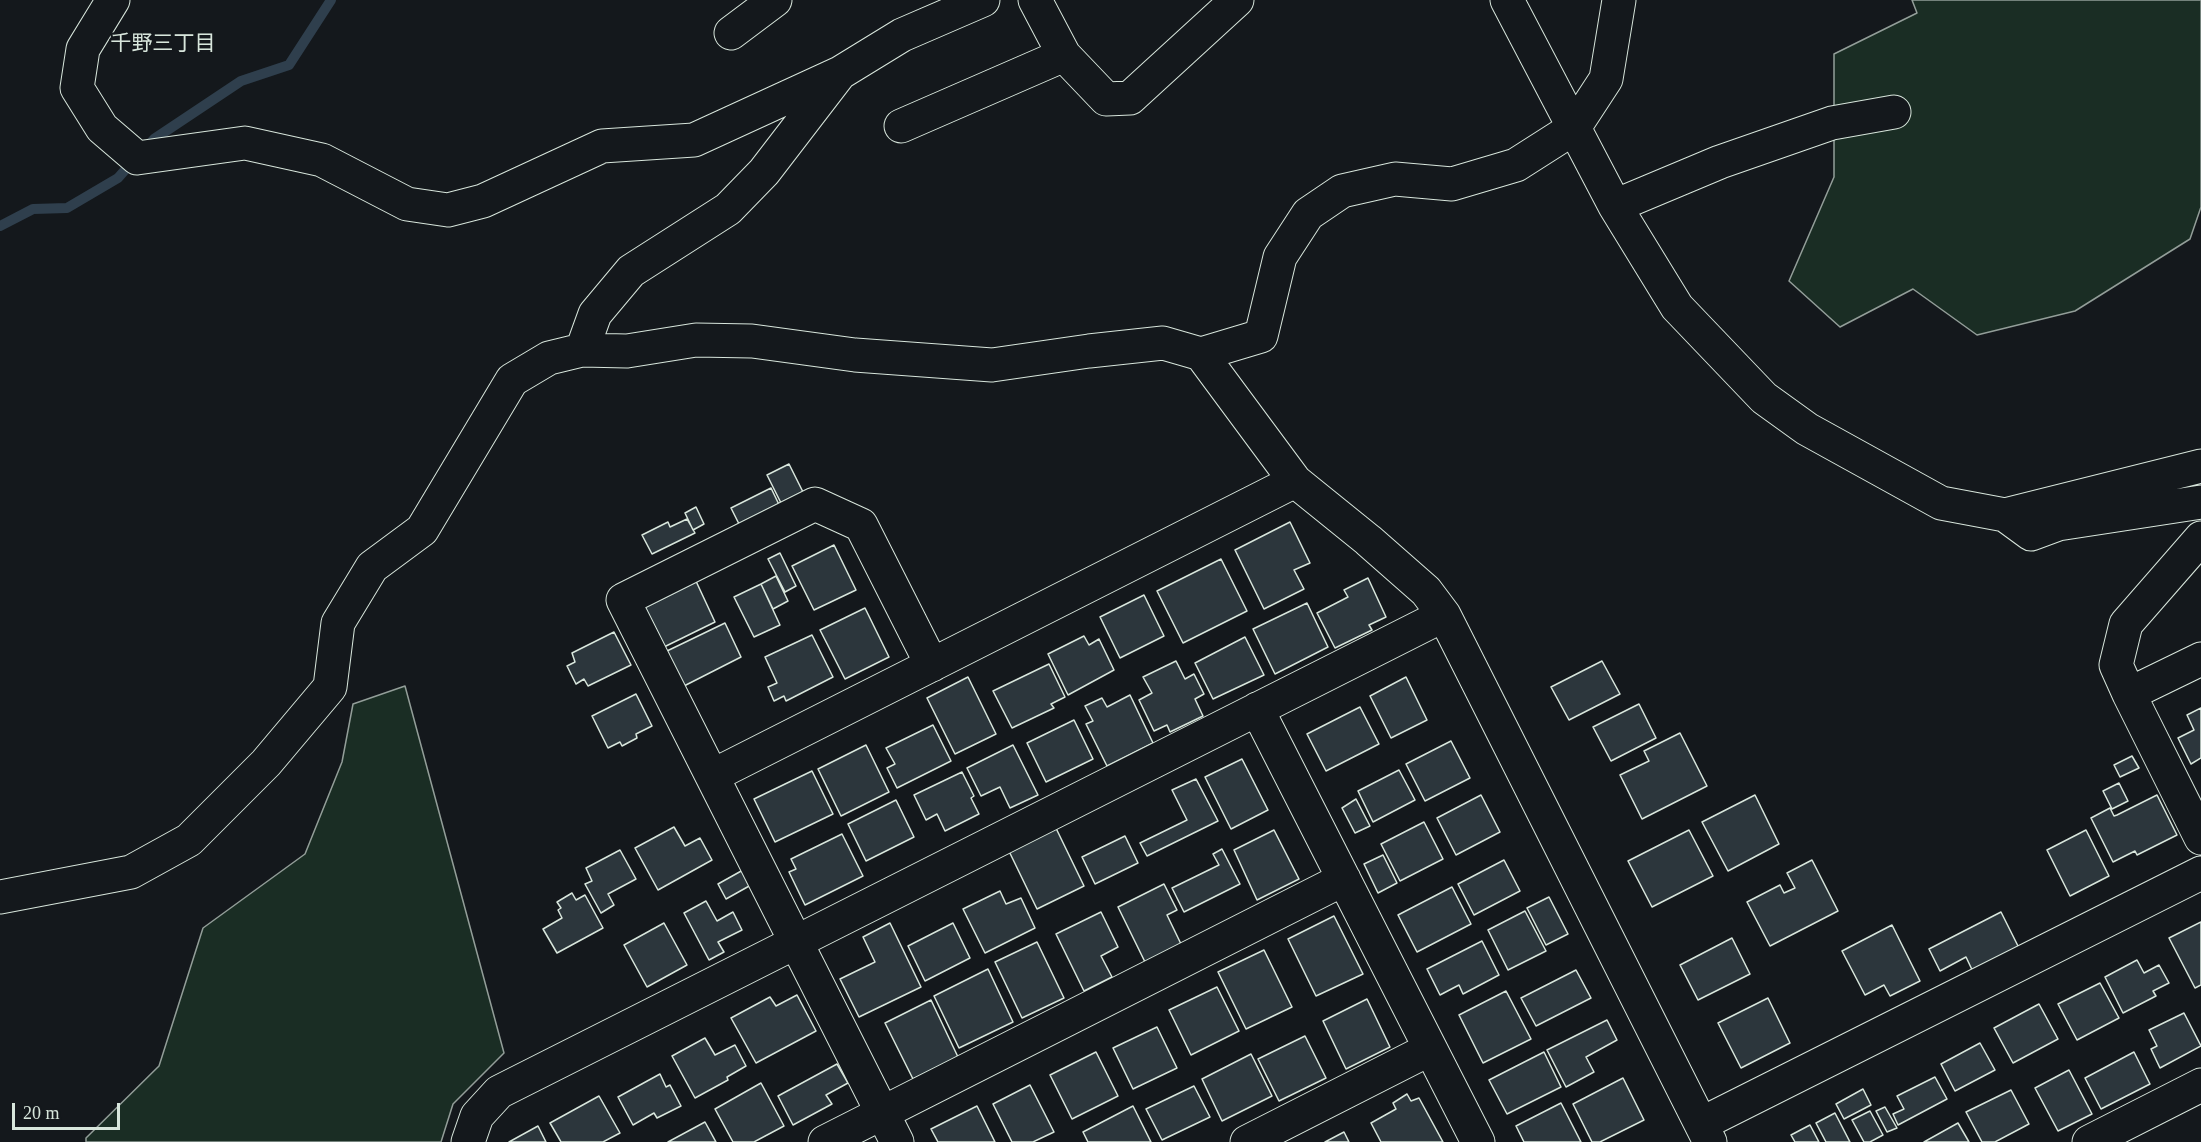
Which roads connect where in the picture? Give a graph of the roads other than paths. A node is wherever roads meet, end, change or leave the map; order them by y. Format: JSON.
{"nodes":[{"id":1,"x":113,"y":0,"type":"edge"},
{"id":2,"x":775,"y":0,"type":"edge"},
{"id":3,"x":983,"y":0,"type":"edge"},
{"id":4,"x":1035,"y":0,"type":"edge"},
{"id":5,"x":1237,"y":0,"type":"edge"},
{"id":6,"x":1507,"y":0,"type":"edge"},
{"id":7,"x":1619,"y":0,"type":"edge"},
{"id":8,"x":731,"y":33,"type":"dead end"},
{"id":9,"x":1064,"y":55,"type":"junction"},
{"id":10,"x":840,"y":73,"type":"junction"},
{"id":11,"x":1894,"y":112,"type":"dead end"},
{"id":12,"x":901,"y":126,"type":"dead end"},
{"id":13,"x":1574,"y":128,"type":"junction"},
{"id":14,"x":1615,"y":206,"type":"junction"},
{"id":15,"x":582,"y":350,"type":"junction"},
{"id":16,"x":1201,"y":354,"type":"junction"},
{"id":17,"x":2201,"y":466,"type":"edge"},
{"id":18,"x":1294,"y":481,"type":"junction"},
{"id":19,"x":2201,"y":502,"type":"edge"},
{"id":20,"x":2005,"y":515,"type":"junction"},
{"id":21,"x":2201,"y":538,"type":"edge"},
{"id":22,"x":1444,"y":615,"type":"junction"},
{"id":23,"x":2201,"y":659,"type":"edge"},
{"id":24,"x":932,"y":665,"type":"junction"},
{"id":25,"x":2129,"y":694,"type":"junction"},
{"id":26,"x":1257,"y":709,"type":"junction"},
{"id":27,"x":712,"y":776,"type":"junction"},
{"id":28,"x":2201,"y":838,"type":"edge"},
{"id":29,"x":2201,"y":873,"type":"edge"},
{"id":30,"x":1344,"y":879,"type":"junction"},
{"id":31,"x":0,"y":897,"type":"edge"},
{"id":32,"x":796,"y":942,"type":"junction"},
{"id":33,"x":1430,"y":1049,"type":"junction"},
{"id":34,"x":2201,"y":1085,"type":"edge"},
{"id":35,"x":882,"y":1113,"type":"junction"},
{"id":36,"x":1705,"y":1133,"type":"edge"},
{"id":37,"x":468,"y":1142,"type":"edge"},
{"id":38,"x":825,"y":1142,"type":"edge"},
{"id":39,"x":897,"y":1142,"type":"edge"},
{"id":40,"x":1247,"y":1142,"type":"edge"},
{"id":41,"x":1478,"y":1142,"type":"edge"},
{"id":42,"x":2089,"y":1142,"type":"edge"}],
"edges":[{"from":1,"to":10,"type":"street"},
{"from":2,"to":8,"type":"street"},
{"from":3,"to":10,"type":"street"},
{"from":4,"to":9,"type":"street"},
{"from":5,"to":9,"type":"street"},
{"from":6,"to":13,"type":"street"},
{"from":7,"to":13,"type":"street"},
{"from":9,"to":12,"type":"street"},
{"from":10,"to":15,"type":"street"},
{"from":11,"to":14,"type":"street"},
{"from":13,"to":14,"type":"street"},
{"from":13,"to":16,"type":"street"},
{"from":14,"to":20,"type":"street"},
{"from":15,"to":16,"type":"street"},
{"from":15,"to":31,"type":"street"},
{"from":16,"to":18,"type":"street"},
{"from":17,"to":20,"type":"street"},
{"from":18,"to":22,"type":"street"},
{"from":18,"to":24,"type":"street"},
{"from":19,"to":20,"type":"street"},
{"from":21,"to":25,"type":"street"},
{"from":22,"to":26,"type":"street"},
{"from":22,"to":36,"type":"street"},
{"from":23,"to":25,"type":"street"},
{"from":24,"to":27,"type":"street"},
{"from":24,"to":27,"type":"street"},
{"from":25,"to":28,"type":"street"},
{"from":26,"to":30,"type":"street"},
{"from":26,"to":32,"type":"street"},
{"from":27,"to":32,"type":"street"},
{"from":29,"to":36,"type":"street"},
{"from":30,"to":33,"type":"street"},
{"from":30,"to":35,"type":"street"},
{"from":32,"to":35,"type":"street"},
{"from":32,"to":37,"type":"street"},
{"from":33,"to":40,"type":"street"},
{"from":33,"to":41,"type":"street"},
{"from":34,"to":42,"type":"street"},
{"from":35,"to":38,"type":"street"},
{"from":35,"to":39,"type":"street"}]}
